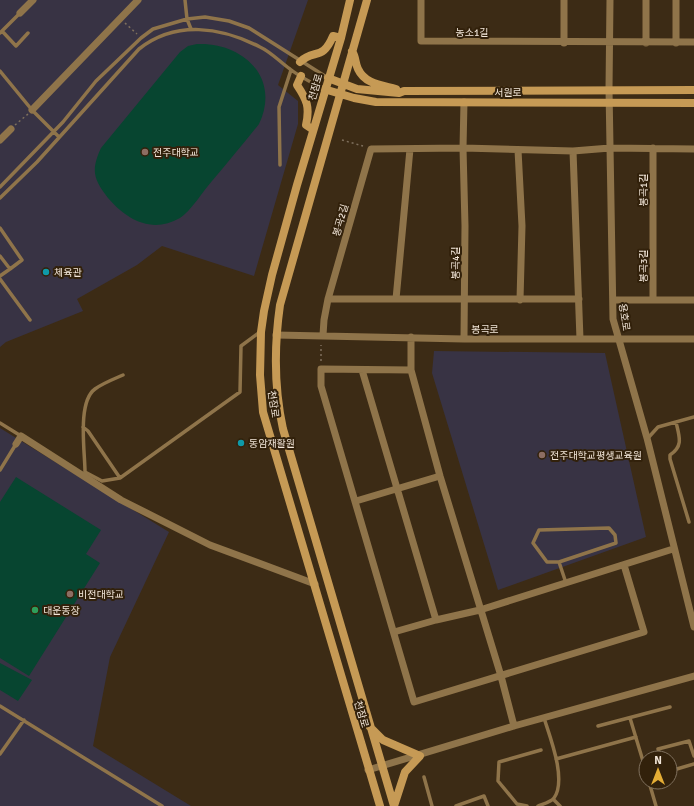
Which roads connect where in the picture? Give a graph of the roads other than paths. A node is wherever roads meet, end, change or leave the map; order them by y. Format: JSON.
{"nodes":[{"id":1,"x":33,"y":0,"type":"edge"},
{"id":2,"x":138,"y":0,"type":"edge"},
{"id":3,"x":185,"y":0,"type":"edge"},
{"id":4,"x":350,"y":0,"type":"edge"},
{"id":5,"x":367,"y":0,"type":"edge"},
{"id":6,"x":421,"y":0,"type":"edge"},
{"id":7,"x":564,"y":0,"type":"edge"},
{"id":8,"x":610,"y":0,"type":"edge"},
{"id":9,"x":646,"y":0,"type":"edge"},
{"id":10,"x":676,"y":0,"type":"edge"},
{"id":11,"x":20,"y":13,"type":"joint"},
{"id":12,"x":187,"y":19,"type":"junction"},
{"id":13,"x":191,"y":29,"type":"junction"},
{"id":14,"x":1,"y":32,"type":"edge"},
{"id":15,"x":28,"y":33,"type":"dead end"},
{"id":16,"x":341,"y":38,"type":"junction"},
{"id":17,"x":564,"y":42,"type":"junction"},
{"id":18,"x":694,"y":42,"type":"edge"},
{"id":19,"x":610,"y":43,"type":"junction"},
{"id":20,"x":646,"y":43,"type":"junction"},
{"id":21,"x":676,"y":43,"type":"junction"},
{"id":22,"x":352,"y":51,"type":"junction"},
{"id":23,"x":300,"y":62,"type":"junction"},
{"id":24,"x":291,"y":70,"type":"junction"},
{"id":25,"x":0,"y":71,"type":"edge"},
{"id":26,"x":301,"y":76,"type":"junction"},
{"id":27,"x":328,"y":78,"type":"junction"},
{"id":28,"x":344,"y":84,"type":"junction"},
{"id":29,"x":324,"y":89,"type":"junction"},
{"id":30,"x":609,"y":89,"type":"junction"},
{"id":31,"x":694,"y":90,"type":"edge"},
{"id":32,"x":404,"y":91,"type":"junction"},
{"id":33,"x":341,"y":94,"type":"junction"},
{"id":34,"x":464,"y":102,"type":"junction"},
{"id":35,"x":694,"y":102,"type":"edge"},
{"id":36,"x":610,"y":103,"type":"junction"},
{"id":37,"x":32,"y":110,"type":"junction"},
{"id":38,"x":11,"y":129,"type":"road end"},
{"id":39,"x":312,"y":129,"type":"junction"},
{"id":40,"x":53,"y":132,"type":"junction"},
{"id":41,"x":59,"y":137,"type":"junction"},
{"id":42,"x":0,"y":140,"type":"edge"},
{"id":43,"x":463,"y":148,"type":"junction"},
{"id":44,"x":610,"y":148,"type":"junction"},
{"id":45,"x":653,"y":148,"type":"junction"},
{"id":46,"x":694,"y":148,"type":"edge"},
{"id":47,"x":410,"y":149,"type":"junction"},
{"id":48,"x":518,"y":150,"type":"junction"},
{"id":49,"x":573,"y":150,"type":"junction"},
{"id":50,"x":280,"y":165,"type":"dead end"},
{"id":51,"x":0,"y":187,"type":"edge"},
{"id":52,"x":0,"y":198,"type":"edge"},
{"id":53,"x":0,"y":228,"type":"edge"},
{"id":54,"x":653,"y":231,"type":"joint"},
{"id":55,"x":0,"y":256,"type":"edge"},
{"id":56,"x":10,"y":269,"type":"junction"},
{"id":57,"x":0,"y":278,"type":"edge"},
{"id":58,"x":328,"y":299,"type":"junction"},
{"id":59,"x":396,"y":299,"type":"junction"},
{"id":60,"x":579,"y":299,"type":"junction"},
{"id":61,"x":465,"y":300,"type":"junction"},
{"id":62,"x":520,"y":300,"type":"junction"},
{"id":63,"x":613,"y":300,"type":"junction"},
{"id":64,"x":653,"y":300,"type":"junction"},
{"id":65,"x":694,"y":300,"type":"edge"},
{"id":66,"x":30,"y":320,"type":"dead end"},
{"id":67,"x":261,"y":332,"type":"junction"},
{"id":68,"x":276,"y":335,"type":"junction"},
{"id":69,"x":323,"y":335,"type":"junction"},
{"id":70,"x":411,"y":337,"type":"junction"},
{"id":71,"x":580,"y":339,"type":"junction"},
{"id":72,"x":619,"y":339,"type":"junction"},
{"id":73,"x":694,"y":339,"type":"edge"},
{"id":74,"x":464,"y":340,"type":"junction"},
{"id":75,"x":362,"y":370,"type":"junction"},
{"id":76,"x":411,"y":370,"type":"junction"},
{"id":77,"x":123,"y":375,"type":"dead end"},
{"id":78,"x":694,"y":417,"type":"edge"},
{"id":79,"x":676,"y":422,"type":"junction"},
{"id":80,"x":0,"y":423,"type":"edge"},
{"id":81,"x":82,"y":427,"type":"junction"},
{"id":82,"x":21,"y":436,"type":"junction"},
{"id":83,"x":647,"y":438,"type":"junction"},
{"id":84,"x":16,"y":444,"type":"joint"},
{"id":85,"x":0,"y":470,"type":"edge"},
{"id":86,"x":87,"y":476,"type":"junction"},
{"id":87,"x":440,"y":476,"type":"junction"},
{"id":88,"x":120,"y":478,"type":"junction"},
{"id":89,"x":397,"y":488,"type":"junction"},
{"id":90,"x":356,"y":501,"type":"junction"},
{"id":91,"x":689,"y":522,"type":"dead end"},
{"id":92,"x":673,"y":549,"type":"junction"},
{"id":93,"x":559,"y":562,"type":"junction"},
{"id":94,"x":624,"y":565,"type":"junction"},
{"id":95,"x":566,"y":583,"type":"junction"},
{"id":96,"x":315,"y":584,"type":"junction"},
{"id":97,"x":480,"y":610,"type":"junction"},
{"id":98,"x":436,"y":620,"type":"junction"},
{"id":99,"x":694,"y":627,"type":"edge"},
{"id":100,"x":394,"y":632,"type":"junction"},
{"id":101,"x":501,"y":676,"type":"junction"},
{"id":102,"x":694,"y":676,"type":"edge"},
{"id":103,"x":0,"y":706,"type":"edge"},
{"id":104,"x":670,"y":707,"type":"dead end"},
{"id":105,"x":544,"y":718,"type":"junction"},
{"id":106,"x":630,"y":718,"type":"junction"},
{"id":107,"x":24,"y":720,"type":"junction"},
{"id":108,"x":514,"y":726,"type":"junction"},
{"id":109,"x":598,"y":726,"type":"dead end"},
{"id":110,"x":370,"y":727,"type":"junction"},
{"id":111,"x":636,"y":737,"type":"junction"},
{"id":112,"x":541,"y":750,"type":"dead end"},
{"id":113,"x":640,"y":750,"type":"edge"},
{"id":114,"x":658,"y":750,"type":"edge"},
{"id":115,"x":0,"y":754,"type":"edge"},
{"id":116,"x":420,"y":756,"type":"junction"},
{"id":117,"x":694,"y":756,"type":"edge"},
{"id":118,"x":556,"y":759,"type":"junction"},
{"id":119,"x":694,"y":764,"type":"edge"},
{"id":120,"x":382,"y":766,"type":"junction"},
{"id":121,"x":678,"y":769,"type":"edge"},
{"id":122,"x":368,"y":770,"type":"junction"},
{"id":123,"x":424,"y":777,"type":"dead end"},
{"id":124,"x":651,"y":790,"type":"edge"},
{"id":125,"x":553,"y":799,"type":"junction"},
{"id":126,"x":517,"y":804,"type":"junction"},
{"id":127,"x":162,"y":806,"type":"edge"},
{"id":128,"x":380,"y":806,"type":"edge"},
{"id":129,"x":394,"y":806,"type":"edge"},
{"id":130,"x":432,"y":806,"type":"edge"},
{"id":131,"x":456,"y":806,"type":"edge"},
{"id":132,"x":488,"y":806,"type":"edge"},
{"id":133,"x":512,"y":806,"type":"edge"},
{"id":134,"x":528,"y":806,"type":"edge"},
{"id":135,"x":538,"y":806,"type":"edge"},
{"id":136,"x":560,"y":806,"type":"edge"},
{"id":137,"x":656,"y":806,"type":"edge"}],
"edges":[{"from":1,"to":11,"type":"street"},
{"from":2,"to":37,"type":"street"},
{"from":3,"to":12,"type":"lane"},
{"from":4,"to":16,"type":"street","name":"천잠로"},
{"from":5,"to":22,"type":"street","name":"천잠로"},
{"from":6,"to":17,"type":"street","name":"농소1길"},
{"from":7,"to":17,"type":"street"},
{"from":8,"to":19,"type":"street","name":"용호로"},
{"from":9,"to":20,"type":"street"},
{"from":10,"to":21,"type":"street"},
{"from":11,"to":14,"type":"lane"},
{"from":12,"to":13,"type":"lane"},
{"from":12,"to":23,"type":"lane"},
{"from":12,"to":40,"type":"lane"},
{"from":13,"to":24,"type":"lane"},
{"from":13,"to":41,"type":"lane"},
{"from":14,"to":15,"type":"lane"},
{"from":16,"to":23,"type":"street"},
{"from":16,"to":27,"type":"street","name":"천잠로"},
{"from":17,"to":19,"type":"street","name":"농소1길"},
{"from":18,"to":21,"type":"street","name":"농소1길"},
{"from":19,"to":20,"type":"street","name":"농소1길"},
{"from":19,"to":30,"type":"street","name":"용호로"},
{"from":20,"to":21,"type":"street","name":"농소1길"},
{"from":22,"to":28,"type":"street","name":"천잠로"},
{"from":22,"to":32,"type":"street"},
{"from":23,"to":27,"type":"lane"},
{"from":24,"to":26,"type":"lane"},
{"from":24,"to":50,"type":"lane"},
{"from":25,"to":37,"type":"lane"},
{"from":26,"to":29,"type":"lane"},
{"from":26,"to":39,"type":"street"},
{"from":27,"to":28,"type":"street","name":"서원로"},
{"from":27,"to":29,"type":"street","name":"천잠로"},
{"from":28,"to":32,"type":"street","name":"서원로"},
{"from":28,"to":33,"type":"street","name":"천잠로"},
{"from":29,"to":33,"type":"street","name":"서원로"},
{"from":29,"to":39,"type":"street","name":"천잠로"},
{"from":30,"to":31,"type":"street","name":"서원로"},
{"from":30,"to":32,"type":"street","name":"서원로"},
{"from":30,"to":36,"type":"street","name":"용호로"},
{"from":33,"to":34,"type":"street","name":"서원로"},
{"from":33,"to":68,"type":"street","name":"천잠로"},
{"from":34,"to":36,"type":"street","name":"서원로"},
{"from":34,"to":43,"type":"street"},
{"from":35,"to":36,"type":"street","name":"서원로"},
{"from":36,"to":44,"type":"street","name":"용호로"},
{"from":37,"to":40,"type":"lane"},
{"from":38,"to":42,"type":"street"},
{"from":39,"to":67,"type":"street","name":"천잠로"},
{"from":40,"to":41,"type":"lane"},
{"from":40,"to":51,"type":"lane"},
{"from":41,"to":52,"type":"lane"},
{"from":43,"to":47,"type":"street"},
{"from":43,"to":48,"type":"street"},
{"from":43,"to":61,"type":"street","name":"봉곡4길"},
{"from":44,"to":45,"type":"street"},
{"from":44,"to":49,"type":"street"},
{"from":44,"to":63,"type":"street","name":"용호로"},
{"from":45,"to":46,"type":"street"},
{"from":45,"to":54,"type":"street","name":"봉곡1길"},
{"from":47,"to":58,"type":"street","name":"봉곡2길"},
{"from":47,"to":59,"type":"street"},
{"from":48,"to":49,"type":"street"},
{"from":48,"to":62,"type":"street"},
{"from":49,"to":60,"type":"street"},
{"from":53,"to":56,"type":"lane"},
{"from":54,"to":64,"type":"street","name":"봉곡3길"},
{"from":55,"to":56,"type":"lane"},
{"from":56,"to":57,"type":"lane"},
{"from":57,"to":66,"type":"lane"},
{"from":58,"to":59,"type":"street"},
{"from":58,"to":69,"type":"street","name":"봉곡2길"},
{"from":59,"to":61,"type":"street"},
{"from":60,"to":62,"type":"street"},
{"from":60,"to":71,"type":"street"},
{"from":61,"to":62,"type":"street"},
{"from":61,"to":74,"type":"street","name":"봉곡4길"},
{"from":63,"to":64,"type":"street"},
{"from":63,"to":72,"type":"street","name":"용호로"},
{"from":64,"to":65,"type":"street"},
{"from":67,"to":88,"type":"lane"},
{"from":67,"to":96,"type":"street","name":"천잠로"},
{"from":68,"to":69,"type":"street","name":"봉곡로"},
{"from":68,"to":110,"type":"street","name":"천잠로"},
{"from":69,"to":70,"type":"street","name":"봉곡로"},
{"from":70,"to":74,"type":"street","name":"봉곡로"},
{"from":70,"to":76,"type":"street"},
{"from":71,"to":72,"type":"street","name":"봉곡로"},
{"from":71,"to":74,"type":"street","name":"봉곡로"},
{"from":72,"to":73,"type":"street","name":"봉곡로"},
{"from":72,"to":83,"type":"street","name":"용호로"},
{"from":75,"to":76,"type":"street"},
{"from":75,"to":89,"type":"street"},
{"from":75,"to":90,"type":"street"},
{"from":76,"to":87,"type":"street"},
{"from":77,"to":81,"type":"lane"},
{"from":78,"to":79,"type":"lane"},
{"from":79,"to":83,"type":"lane"},
{"from":79,"to":91,"type":"lane"},
{"from":80,"to":82,"type":"lane"},
{"from":81,"to":86,"type":"lane"},
{"from":81,"to":88,"type":"lane"},
{"from":82,"to":84,"type":"street"},
{"from":82,"to":86,"type":"street"},
{"from":83,"to":92,"type":"street","name":"용호로"},
{"from":84,"to":85,"type":"lane"},
{"from":86,"to":88,"type":"lane"},
{"from":86,"to":96,"type":"street"},
{"from":87,"to":89,"type":"street"},
{"from":87,"to":97,"type":"street"},
{"from":89,"to":90,"type":"street"},
{"from":89,"to":98,"type":"street"},
{"from":90,"to":100,"type":"street"},
{"from":92,"to":94,"type":"street"},
{"from":92,"to":99,"type":"street","name":"용호로"},
{"from":93,"to":93,"type":"lane"},
{"from":93,"to":95,"type":"lane"},
{"from":94,"to":95,"type":"street"},
{"from":94,"to":101,"type":"street"},
{"from":95,"to":97,"type":"street"},
{"from":96,"to":122,"type":"street","name":"천잠로"},
{"from":97,"to":98,"type":"street"},
{"from":97,"to":101,"type":"street"},
{"from":98,"to":100,"type":"street"},
{"from":100,"to":101,"type":"street"},
{"from":101,"to":108,"type":"street"},
{"from":102,"to":105,"type":"street"},
{"from":103,"to":107,"type":"lane"},
{"from":104,"to":106,"type":"lane"},
{"from":105,"to":108,"type":"street"},
{"from":105,"to":118,"type":"lane"},
{"from":106,"to":109,"type":"lane"},
{"from":106,"to":111,"type":"lane"},
{"from":107,"to":115,"type":"lane"},
{"from":107,"to":127,"type":"lane"},
{"from":108,"to":116,"type":"street"},
{"from":110,"to":116,"type":"street"},
{"from":110,"to":120,"type":"street","name":"천잠로"},
{"from":111,"to":113,"type":"lane"},
{"from":111,"to":118,"type":"lane"},
{"from":112,"to":126,"type":"lane"},
{"from":114,"to":117,"type":"lane"},
{"from":116,"to":120,"type":"street"},
{"from":116,"to":129,"type":"street"},
{"from":118,"to":125,"type":"lane"},
{"from":119,"to":121,"type":"lane"},
{"from":120,"to":122,"type":"street"},
{"from":120,"to":129,"type":"street","name":"천잠로"},
{"from":122,"to":128,"type":"street","name":"천잠로"},
{"from":123,"to":130,"type":"lane"},
{"from":124,"to":137,"type":"lane"},
{"from":125,"to":135,"type":"lane"},
{"from":125,"to":136,"type":"lane"},
{"from":126,"to":133,"type":"lane"},
{"from":126,"to":134,"type":"lane"},
{"from":131,"to":132,"type":"lane"}]}
